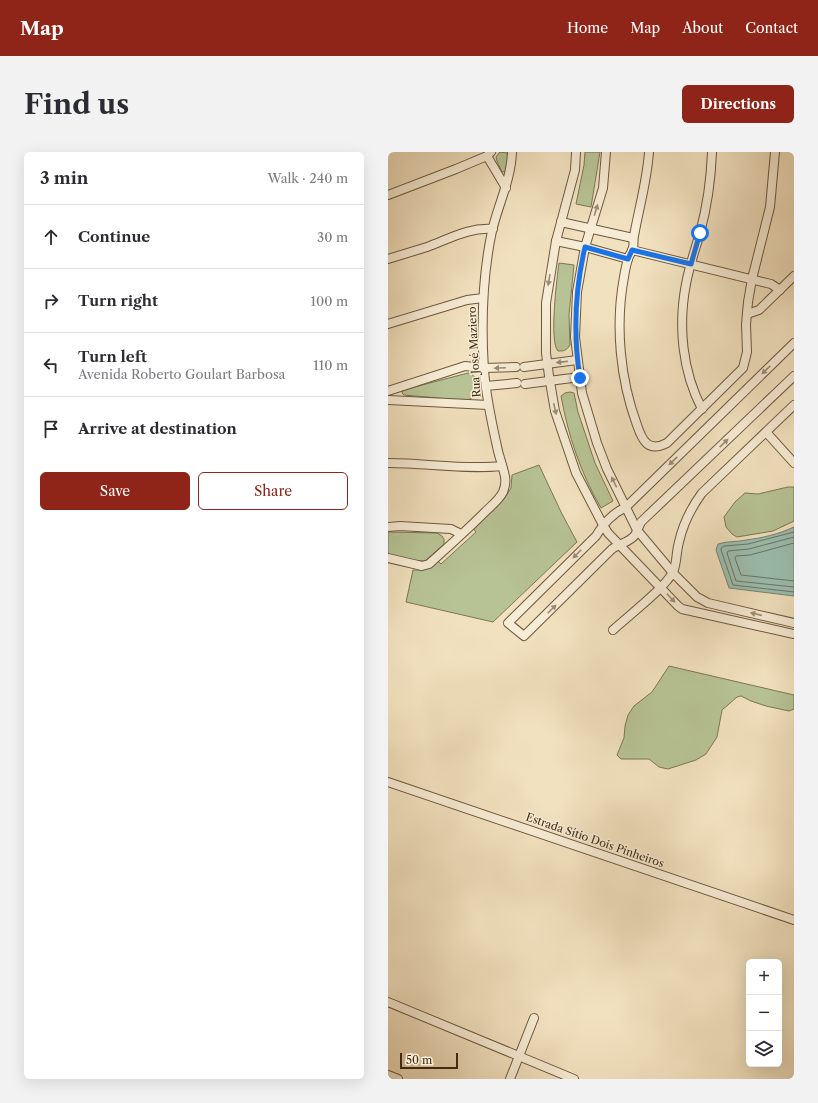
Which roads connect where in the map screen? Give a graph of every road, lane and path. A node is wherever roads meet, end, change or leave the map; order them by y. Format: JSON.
{"nodes":[{"id":1,"x":512,"y":152,"type":"edge"},
{"id":2,"x":576,"y":152,"type":"edge"},
{"id":3,"x":606,"y":152,"type":"edge"},
{"id":4,"x":649,"y":152,"type":"edge"},
{"id":5,"x":712,"y":152,"type":"edge"},
{"id":6,"x":775,"y":152,"type":"edge"},
{"id":7,"x":489,"y":154,"type":"edge"},
{"id":8,"x":506,"y":188,"type":"junction"},
{"id":9,"x":388,"y":195,"type":"edge"},
{"id":10,"x":561,"y":222,"type":"junction"},
{"id":11,"x":591,"y":228,"type":"junction"},
{"id":12,"x":493,"y":229,"type":"junction"},
{"id":13,"x":633,"y":238,"type":"junction"},
{"id":14,"x":556,"y":241,"type":"junction"},
{"id":15,"x":585,"y":247,"type":"junction"},
{"id":16,"x":632,"y":250,"type":"junction"},
{"id":17,"x":388,"y":259,"type":"edge"},
{"id":18,"x":628,"y":259,"type":"junction"},
{"id":19,"x":691,"y":264,"type":"junction"},
{"id":20,"x":794,"y":276,"type":"edge"},
{"id":21,"x":752,"y":279,"type":"junction"},
{"id":22,"x":780,"y":290,"type":"junction"},
{"id":23,"x":483,"y":298,"type":"junction"},
{"id":24,"x":747,"y":314,"type":"junction"},
{"id":25,"x":388,"y":324,"type":"edge"},
{"id":26,"x":794,"y":343,"type":"edge"},
{"id":27,"x":577,"y":360,"type":"junction"},
{"id":28,"x":548,"y":364,"type":"junction"},
{"id":29,"x":484,"y":368,"type":"junction"},
{"id":30,"x":794,"y":376,"type":"edge"},
{"id":31,"x":580,"y":378,"type":"junction"},
{"id":32,"x":549,"y":382,"type":"junction"},
{"id":33,"x":486,"y":386,"type":"junction"},
{"id":34,"x":388,"y":391,"type":"edge"},
{"id":35,"x":388,"y":400,"type":"edge"},
{"id":36,"x":488,"y":405,"type":"junction"},
{"id":37,"x":794,"y":405,"type":"edge"},
{"id":38,"x":702,"y":409,"type":"junction"},
{"id":39,"x":766,"y":432,"type":"junction"},
{"id":40,"x":794,"y":462,"type":"edge"},
{"id":41,"x":388,"y":463,"type":"edge"},
{"id":42,"x":502,"y":466,"type":"junction"},
{"id":43,"x":626,"y":507,"type":"junction"},
{"id":44,"x":603,"y":525,"type":"junction"},
{"id":45,"x":388,"y":527,"type":"edge"},
{"id":46,"x":637,"y":530,"type":"junction"},
{"id":47,"x":461,"y":534,"type":"junction"},
{"id":48,"x":619,"y":544,"type":"junction"},
{"id":49,"x":388,"y":558,"type":"edge"},
{"id":50,"x":673,"y":572,"type":"junction"},
{"id":51,"x":660,"y":587,"type":"junction"},
{"id":52,"x":794,"y":623,"type":"edge"},
{"id":53,"x":612,"y":630,"type":"dead end"},
{"id":54,"x":794,"y":634,"type":"edge"},
{"id":55,"x":388,"y":782,"type":"edge"},
{"id":56,"x":794,"y":920,"type":"edge"},
{"id":57,"x":388,"y":1002,"type":"edge"},
{"id":58,"x":534,"y":1018,"type":"dead end"},
{"id":59,"x":519,"y":1056,"type":"junction"},
{"id":60,"x":388,"y":1074,"type":"edge"},
{"id":61,"x":398,"y":1079,"type":"edge"},
{"id":62,"x":510,"y":1079,"type":"edge"},
{"id":63,"x":574,"y":1079,"type":"edge"}],
"edges":[{"from":1,"to":8,"type":"street","name":"Rua José Maziero"},
{"from":2,"to":10,"type":"street"},
{"from":11,"to":3,"type":"street","one_way":true},
{"from":4,"to":13,"type":"street"},
{"from":5,"to":19,"type":"street"},
{"from":6,"to":21,"type":"street"},
{"from":7,"to":8,"type":"street"},
{"from":7,"to":9,"type":"street"},
{"from":8,"to":12,"type":"street","name":"Rua José Maziero"},
{"from":10,"to":11,"type":"street"},
{"from":10,"to":14,"type":"street"},
{"from":11,"to":13,"type":"street"},
{"from":11,"to":15,"type":"street"},
{"from":12,"to":17,"type":"street"},
{"from":12,"to":23,"type":"street","name":"Rua José Maziero"},
{"from":13,"to":16,"type":"street"},
{"from":14,"to":15,"type":"street"},
{"from":14,"to":28,"type":"street","one_way":true},
{"from":15,"to":18,"type":"street"},
{"from":15,"to":27,"type":"street"},
{"from":16,"to":18,"type":"street"},
{"from":16,"to":19,"type":"street"},
{"from":18,"to":38,"type":"street"},
{"from":19,"to":21,"type":"street"},
{"from":19,"to":38,"type":"street"},
{"from":20,"to":22,"type":"street"},
{"from":21,"to":22,"type":"street"},
{"from":21,"to":24,"type":"street"},
{"from":22,"to":24,"type":"street"},
{"from":23,"to":25,"type":"street"},
{"from":23,"to":29,"type":"street","name":"Rua José Maziero"},
{"from":24,"to":38,"type":"street"},
{"from":26,"to":43,"type":"street","one_way":true},
{"from":27,"to":28,"type":"street","one_way":true},
{"from":27,"to":31,"type":"street"},
{"from":28,"to":29,"type":"street","one_way":true},
{"from":28,"to":32,"type":"street"},
{"from":29,"to":33,"type":"street","name":"Rua José Maziero"},
{"from":29,"to":34,"type":"street"},
{"from":46,"to":30,"type":"street","one_way":true},
{"from":31,"to":32,"type":"street"},
{"from":43,"to":31,"type":"street","one_way":true},
{"from":32,"to":33,"type":"street"},
{"from":32,"to":44,"type":"street","one_way":true},
{"from":33,"to":36,"type":"street","name":"Rua José Maziero"},
{"from":35,"to":36,"type":"street"},
{"from":36,"to":42,"type":"street","name":"Rua José Maziero"},
{"from":37,"to":39,"type":"street"},
{"from":39,"to":40,"type":"street"},
{"from":39,"to":50,"type":"street"},
{"from":41,"to":42,"type":"street"},
{"from":42,"to":47,"type":"street","name":"Rua José Maziero"},
{"from":43,"to":44,"type":"street"},
{"from":43,"to":46,"type":"street"},
{"from":44,"to":48,"type":"street"},
{"from":44,"to":48,"type":"street","one_way":true},
{"from":45,"to":47,"type":"street"},
{"from":46,"to":48,"type":"street"},
{"from":46,"to":50,"type":"street"},
{"from":47,"to":49,"type":"street","name":"Rua José Maziero"},
{"from":48,"to":51,"type":"street"},
{"from":50,"to":51,"type":"street"},
{"from":52,"to":50,"type":"street","one_way":true},
{"from":51,"to":53,"type":"street"},
{"from":51,"to":54,"type":"street","one_way":true},
{"from":55,"to":56,"type":"street","name":"Estrada Sítio Dois Pinheiros"},
{"from":57,"to":59,"type":"street"},
{"from":58,"to":59,"type":"street"},
{"from":59,"to":62,"type":"street"},
{"from":59,"to":63,"type":"street"},
{"from":60,"to":61,"type":"street"}]}
